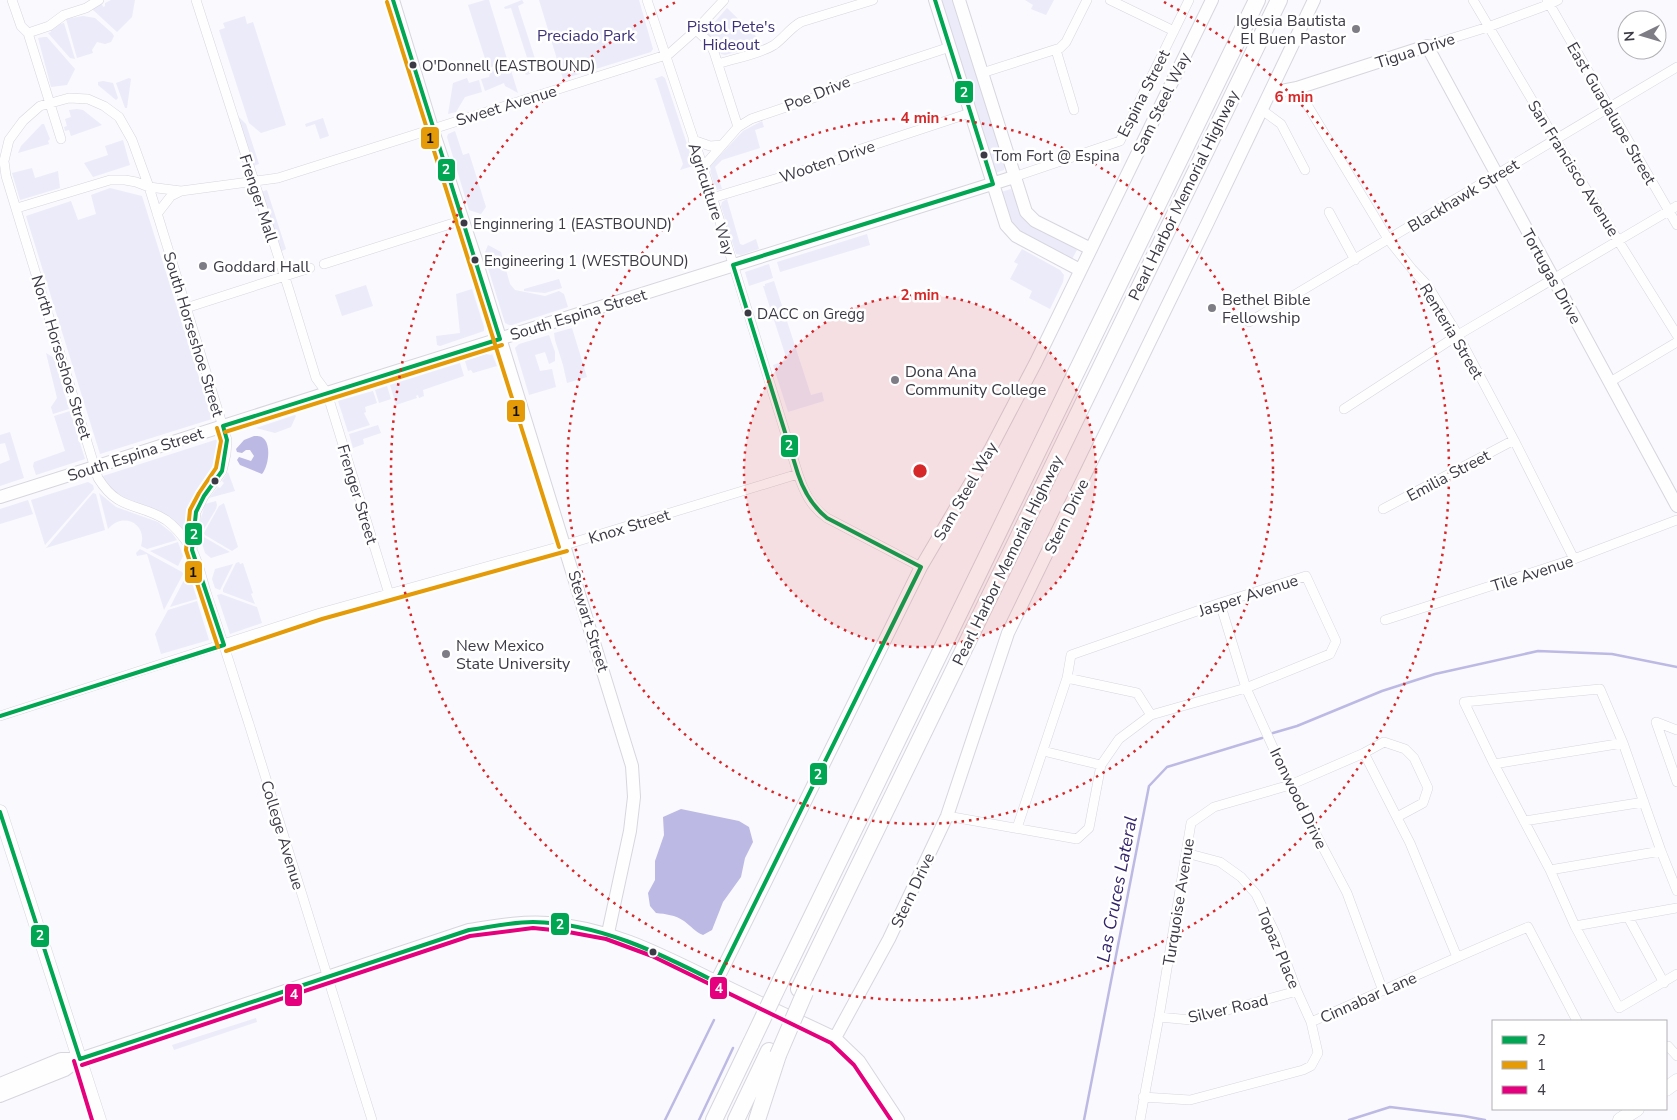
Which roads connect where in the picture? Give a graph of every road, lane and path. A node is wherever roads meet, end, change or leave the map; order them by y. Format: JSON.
{"nodes":[{"id":1,"x":12,"y":0,"type":"edge"},
{"id":2,"x":99,"y":0,"type":"edge"},
{"id":3,"x":196,"y":0,"type":"edge"},
{"id":4,"x":392,"y":0,"type":"edge"},
{"id":5,"x":647,"y":0,"type":"edge"},
{"id":6,"x":724,"y":0,"type":"edge"},
{"id":7,"x":873,"y":0,"type":"edge"},
{"id":8,"x":935,"y":0,"type":"edge"},
{"id":9,"x":959,"y":0,"type":"edge"},
{"id":10,"x":1087,"y":0,"type":"edge"},
{"id":11,"x":1110,"y":0,"type":"edge"},
{"id":12,"x":1189,"y":0,"type":"edge"},
{"id":13,"x":1212,"y":0,"type":"edge"},
{"id":14,"x":1256,"y":0,"type":"edge"},
{"id":15,"x":1278,"y":0,"type":"edge"},
{"id":16,"x":1314,"y":0,"type":"edge"},
{"id":17,"x":1473,"y":0,"type":"edge"},
{"id":18,"x":1552,"y":1,"type":"edge"},
{"id":19,"x":1488,"y":27,"type":"junction"},
{"id":20,"x":696,"y":30,"type":"junction"},
{"id":21,"x":1174,"y":31,"type":"junction"},
{"id":22,"x":28,"y":33,"type":"junction"},
{"id":23,"x":1427,"y":46,"type":"junction"},
{"id":24,"x":950,"y":48,"type":"junction"},
{"id":25,"x":1056,"y":50,"type":"junction"},
{"id":26,"x":665,"y":56,"type":"junction"},
{"id":27,"x":718,"y":64,"type":"junction"},
{"id":28,"x":1677,"y":67,"type":"edge"},
{"id":29,"x":982,"y":73,"type":"junction"},
{"id":30,"x":1297,"y":88,"type":"junction"},
{"id":31,"x":1270,"y":93,"type":"junction"},
{"id":32,"x":49,"y":102,"type":"junction"},
{"id":33,"x":1608,"y":108,"type":"junction"},
{"id":34,"x":1074,"y":110,"type":"dead end"},
{"id":35,"x":1262,"y":110,"type":"junction"},
{"id":36,"x":970,"y":113,"type":"junction"},
{"id":37,"x":738,"y":127,"type":"junction"},
{"id":38,"x":432,"y":128,"type":"junction"},
{"id":39,"x":61,"y":139,"type":"dead end"},
{"id":40,"x":1555,"y":139,"type":"junction"},
{"id":41,"x":693,"y":140,"type":"junction"},
{"id":42,"x":722,"y":145,"type":"junction"},
{"id":43,"x":703,"y":167,"type":"junction"},
{"id":44,"x":1305,"y":170,"type":"dead end"},
{"id":45,"x":1496,"y":175,"type":"junction"},
{"id":46,"x":1014,"y":177,"type":"junction"},
{"id":47,"x":253,"y":180,"type":"junction"},
{"id":48,"x":993,"y":184,"type":"junction"},
{"id":49,"x":149,"y":187,"type":"junction"},
{"id":50,"x":181,"y":191,"type":"junction"},
{"id":51,"x":712,"y":198,"type":"junction"},
{"id":52,"x":17,"y":208,"type":"junction"},
{"id":53,"x":1673,"y":209,"type":"edge"},
{"id":54,"x":1329,"y":212,"type":"dead end"},
{"id":55,"x":157,"y":214,"type":"junction"},
{"id":56,"x":463,"y":220,"type":"junction"},
{"id":57,"x":1677,"y":225,"type":"edge"},
{"id":58,"x":1388,"y":239,"type":"junction"},
{"id":59,"x":1618,"y":240,"type":"junction"},
{"id":60,"x":1090,"y":249,"type":"junction"},
{"id":61,"x":1355,"y":260,"type":"junction"},
{"id":62,"x":324,"y":264,"type":"dead end"},
{"id":63,"x":733,"y":265,"type":"junction"},
{"id":64,"x":310,"y":268,"type":"dead end"},
{"id":65,"x":1080,"y":270,"type":"junction"},
{"id":66,"x":284,"y":276,"type":"junction"},
{"id":67,"x":1553,"y":279,"type":"junction"},
{"id":68,"x":186,"y":308,"type":"junction"},
{"id":69,"x":1249,"y":322,"type":"dead end"},
{"id":70,"x":1458,"y":335,"type":"junction"},
{"id":71,"x":1677,"y":335,"type":"edge"},
{"id":72,"x":500,"y":338,"type":"junction"},
{"id":73,"x":1677,"y":342,"type":"edge"},
{"id":74,"x":1610,"y":382,"type":"junction"},
{"id":75,"x":327,"y":393,"type":"junction"},
{"id":76,"x":1344,"y":409,"type":"dead end"},
{"id":77,"x":223,"y":426,"type":"junction"},
{"id":78,"x":1514,"y":440,"type":"junction"},
{"id":79,"x":95,"y":466,"type":"junction"},
{"id":80,"x":798,"y":474,"type":"junction"},
{"id":81,"x":0,"y":497,"type":"edge"},
{"id":82,"x":1677,"y":506,"type":"edge"},
{"id":83,"x":1383,"y":510,"type":"dead end"},
{"id":84,"x":1677,"y":520,"type":"edge"},
{"id":85,"x":565,"y":545,"type":"junction"},
{"id":86,"x":192,"y":550,"type":"junction"},
{"id":87,"x":1574,"y":560,"type":"junction"},
{"id":88,"x":921,"y":567,"type":"junction"},
{"id":89,"x":389,"y":594,"type":"junction"},
{"id":90,"x":1220,"y":603,"type":"junction"},
{"id":91,"x":1385,"y":620,"type":"dead end"},
{"id":92,"x":224,"y":645,"type":"junction"},
{"id":93,"x":1067,"y":678,"type":"junction"},
{"id":94,"x":1246,"y":688,"type":"junction"},
{"id":95,"x":1151,"y":715,"type":"junction"},
{"id":96,"x":0,"y":716,"type":"edge"},
{"id":97,"x":1677,"y":730,"type":"edge"},
{"id":98,"x":1623,"y":743,"type":"junction"},
{"id":99,"x":1043,"y":751,"type":"junction"},
{"id":100,"x":1364,"y":753,"type":"junction"},
{"id":101,"x":1494,"y":764,"type":"junction"},
{"id":102,"x":1101,"y":765,"type":"junction"},
{"id":103,"x":1676,"y":777,"type":"edge"},
{"id":104,"x":1290,"y":785,"type":"junction"},
{"id":105,"x":1644,"y":802,"type":"junction"},
{"id":106,"x":0,"y":812,"type":"edge"},
{"id":107,"x":947,"y":816,"type":"junction"},
{"id":108,"x":1397,"y":817,"type":"junction"},
{"id":109,"x":1524,"y":821,"type":"junction"},
{"id":110,"x":1017,"y":828,"type":"junction"},
{"id":111,"x":1661,"y":851,"type":"junction"},
{"id":112,"x":1186,"y":853,"type":"junction"},
{"id":113,"x":1550,"y":870,"type":"junction"},
{"id":114,"x":1677,"y":891,"type":"edge"},
{"id":115,"x":1677,"y":908,"type":"edge"},
{"id":116,"x":1628,"y":917,"type":"junction"},
{"id":117,"x":1575,"y":926,"type":"junction"},
{"id":118,"x":608,"y":933,"type":"junction"},
{"id":119,"x":1457,"y":957,"type":"junction"},
{"id":120,"x":1676,"y":976,"type":"edge"},
{"id":121,"x":326,"y":977,"type":"junction"},
{"id":122,"x":716,"y":982,"type":"junction"},
{"id":123,"x":1664,"y":983,"type":"junction"},
{"id":124,"x":1297,"y":991,"type":"junction"},
{"id":125,"x":1383,"y":991,"type":"junction"},
{"id":126,"x":1159,"y":1017,"type":"junction"},
{"id":127,"x":1576,"y":1020,"type":"edge"},
{"id":128,"x":1311,"y":1022,"type":"junction"},
{"id":129,"x":835,"y":1038,"type":"junction"},
{"id":130,"x":1667,"y":1047,"type":"edge"},
{"id":131,"x":774,"y":1053,"type":"junction"},
{"id":132,"x":1677,"y":1056,"type":"edge"},
{"id":133,"x":80,"y":1059,"type":"junction"},
{"id":134,"x":0,"y":1084,"type":"edge"},
{"id":135,"x":0,"y":1096,"type":"edge"},
{"id":136,"x":1144,"y":1097,"type":"junction"},
{"id":137,"x":98,"y":1120,"type":"edge"},
{"id":138,"x":372,"y":1120,"type":"edge"},
{"id":139,"x":714,"y":1120,"type":"edge"},
{"id":140,"x":736,"y":1120,"type":"edge"},
{"id":141,"x":757,"y":1120,"type":"edge"},
{"id":142,"x":898,"y":1120,"type":"edge"},
{"id":143,"x":1140,"y":1120,"type":"edge"}],
"edges":[{"from":1,"to":22,"type":"street"},
{"from":2,"to":22,"type":"street"},
{"from":3,"to":47,"type":"street","name":"Frenger Mall"},
{"from":4,"to":38,"type":"street","name":"Stewart Street"},
{"from":5,"to":26,"type":"street","name":"Agriculture Way"},
{"from":6,"to":20,"type":"street","name":"Sweet Avenue"},
{"from":7,"to":27,"type":"street"},
{"from":8,"to":24,"type":"street"},
{"from":9,"to":29,"type":"street"},
{"from":10,"to":25,"type":"street"},
{"from":11,"to":21,"type":"street"},
{"from":12,"to":21,"type":"street","name":"Espina Street"},
{"from":13,"to":60,"type":"street","name":"Sam Steel Way"},
{"from":14,"to":139,"type":"highway","name":"Pearl Harbor Memorial Highway","bridge":true},
{"from":15,"to":131,"type":"highway","name":"Pearl Harbor Memorial Highway"},
{"from":16,"to":31,"type":"street","name":"Stern Drive"},
{"from":17,"to":19,"type":"street","name":"San Francisco Avenue"},
{"from":18,"to":19,"type":"street","name":"Tigua Drive"},
{"from":18,"to":33,"type":"street","name":"East Guadalupe Street"},
{"from":19,"to":23,"type":"street","name":"Tigua Drive"},
{"from":19,"to":40,"type":"street","name":"San Francisco Avenue"},
{"from":20,"to":26,"type":"street","name":"Sweet Avenue"},
{"from":20,"to":27,"type":"street"},
{"from":21,"to":46,"type":"street","name":"Espina Street"},
{"from":22,"to":32,"type":"street"},
{"from":23,"to":30,"type":"street","name":"Tigua Drive"},
{"from":23,"to":45,"type":"street","name":"Tortugas Drive"},
{"from":24,"to":36,"type":"street"},
{"from":24,"to":37,"type":"street","name":"Poe Drive"},
{"from":25,"to":29,"type":"street"},
{"from":25,"to":34,"type":"street"},
{"from":26,"to":38,"type":"street","name":"Sweet Avenue"},
{"from":26,"to":41,"type":"street","name":"Agriculture Way"},
{"from":27,"to":37,"type":"street"},
{"from":28,"to":33,"type":"street","name":"Blackhawk Street"},
{"from":29,"to":46,"type":"street"},
{"from":30,"to":31,"type":"street","name":"Tigua Drive"},
{"from":30,"to":58,"type":"street","name":"Renteria Street"},
{"from":31,"to":35,"type":"street","name":"Stern Drive"},
{"from":32,"to":39,"type":"street"},
{"from":32,"to":49,"type":"street","name":"South Horseshoe Street"},
{"from":32,"to":52,"type":"street","name":"North Horseshoe Street"},
{"from":33,"to":40,"type":"street","name":"Blackhawk Street"},
{"from":33,"to":53,"type":"street","name":"East Guadalupe Street"},
{"from":35,"to":44,"type":"street"},
{"from":35,"to":107,"type":"street","name":"Stern Drive"},
{"from":36,"to":48,"type":"street"},
{"from":36,"to":51,"type":"street","name":"Wooten Drive"},
{"from":37,"to":42,"type":"street","name":"Poe Drive"},
{"from":38,"to":47,"type":"street","name":"Sweet Avenue"},
{"from":38,"to":56,"type":"street","name":"Stewart Street"},
{"from":40,"to":45,"type":"street","name":"Blackhawk Street"},
{"from":40,"to":59,"type":"street","name":"San Francisco Avenue"},
{"from":41,"to":42,"type":"street"},
{"from":41,"to":43,"type":"street","name":"Agriculture Way"},
{"from":42,"to":43,"type":"street","name":"Poe Drive"},
{"from":43,"to":51,"type":"street","name":"Agriculture Way"},
{"from":45,"to":58,"type":"street","name":"Blackhawk Street"},
{"from":45,"to":67,"type":"street","name":"Tortugas Drive"},
{"from":46,"to":48,"type":"street","name":"South Espina Street"},
{"from":46,"to":60,"type":"street"},
{"from":47,"to":50,"type":"street","name":"Sweet Avenue"},
{"from":47,"to":66,"type":"street","name":"Frenger Mall"},
{"from":48,"to":63,"type":"street","name":"South Espina Street"},
{"from":48,"to":65,"type":"street"},
{"from":49,"to":50,"type":"street","name":"Sweet Avenue"},
{"from":49,"to":52,"type":"street","name":"Sweet Avenue"},
{"from":49,"to":55,"type":"street","name":"South Horseshoe Street"},
{"from":50,"to":55,"type":"street"},
{"from":51,"to":63,"type":"street","name":"Agriculture Way"},
{"from":52,"to":79,"type":"street","name":"North Horseshoe Street"},
{"from":53,"to":57,"type":"street","name":"East Guadalupe Street"},
{"from":53,"to":59,"type":"street"},
{"from":54,"to":61,"type":"street"},
{"from":55,"to":68,"type":"street","name":"South Horseshoe Street"},
{"from":56,"to":62,"type":"street"},
{"from":56,"to":72,"type":"street","name":"Stewart Street"},
{"from":58,"to":61,"type":"street","name":"Blackhawk Street"},
{"from":58,"to":70,"type":"street","name":"Renteria Street"},
{"from":59,"to":67,"type":"street"},
{"from":59,"to":71,"type":"street","name":"San Francisco Avenue"},
{"from":60,"to":65,"type":"street","name":"Sam Steel Way"},
{"from":61,"to":69,"type":"street","name":"Blackhawk Street"},
{"from":63,"to":72,"type":"street","name":"South Espina Street"},
{"from":63,"to":80,"type":"street","name":"Agriculture Way"},
{"from":64,"to":66,"type":"street"},
{"from":65,"to":88,"type":"street","name":"Sam Steel Way"},
{"from":66,"to":68,"type":"street"},
{"from":66,"to":75,"type":"street","name":"Frenger Mall"},
{"from":67,"to":70,"type":"street"},
{"from":67,"to":74,"type":"street","name":"Tortugas Drive"},
{"from":68,"to":77,"type":"street","name":"South Horseshoe Street"},
{"from":70,"to":76,"type":"street"},
{"from":70,"to":78,"type":"street","name":"Renteria Street"},
{"from":72,"to":75,"type":"street","name":"South Espina Street"},
{"from":72,"to":85,"type":"street","name":"Stewart Street"},
{"from":73,"to":74,"type":"street"},
{"from":74,"to":82,"type":"street","name":"Tortugas Drive"},
{"from":75,"to":77,"type":"street","name":"South Espina Street"},
{"from":75,"to":89,"type":"street","name":"Frenger Street"},
{"from":77,"to":79,"type":"street","name":"South Espina Street"},
{"from":77,"to":86,"type":"street","name":"South Horseshoe Street"},
{"from":78,"to":83,"type":"street","name":"Emilia Street"},
{"from":78,"to":87,"type":"street","name":"Renteria Street"},
{"from":79,"to":81,"type":"street","name":"South Espina Street"},
{"from":79,"to":86,"type":"street","name":"North Horseshoe Street"},
{"from":80,"to":85,"type":"street","name":"Knox Street"},
{"from":80,"to":88,"type":"street","name":"Agriculture Way"},
{"from":84,"to":87,"type":"street","name":"Tile Avenue"},
{"from":85,"to":89,"type":"street","name":"Knox Street"},
{"from":85,"to":118,"type":"street","name":"Stewart Street"},
{"from":86,"to":92,"type":"street","name":"College Avenue"},
{"from":87,"to":91,"type":"street","name":"Tile Avenue"},
{"from":88,"to":122,"type":"street","name":"Sam Steel Way"},
{"from":89,"to":92,"type":"street","name":"Knox Street"},
{"from":90,"to":93,"type":"street","name":"Jasper Avenue"},
{"from":90,"to":94,"type":"street","name":"Ironwood Drive"},
{"from":90,"to":94,"type":"street","name":"Jasper Avenue"},
{"from":92,"to":96,"type":"street","name":"Knox Street"},
{"from":92,"to":121,"type":"street","name":"College Avenue"},
{"from":93,"to":95,"type":"street"},
{"from":93,"to":99,"type":"street","name":"Jasper Avenue"},
{"from":94,"to":95,"type":"street","name":"Jasper Avenue"},
{"from":94,"to":104,"type":"street","name":"Ironwood Drive"},
{"from":95,"to":102,"type":"street","name":"Jasper Avenue"},
{"from":97,"to":103,"type":"street"},
{"from":98,"to":101,"type":"street"},
{"from":98,"to":101,"type":"street"},
{"from":98,"to":105,"type":"street"},
{"from":99,"to":102,"type":"street"},
{"from":99,"to":110,"type":"street","name":"Jasper Avenue"},
{"from":100,"to":104,"type":"street","name":"Turquoise Avenue"},
{"from":100,"to":108,"type":"street"},
{"from":100,"to":108,"type":"street","name":"Turquoise Avenue"},
{"from":101,"to":109,"type":"street"},
{"from":102,"to":110,"type":"street","name":"Jasper Avenue"},
{"from":104,"to":112,"type":"street","name":"Turquoise Avenue"},
{"from":104,"to":125,"type":"street","name":"Ironwood Drive"},
{"from":105,"to":109,"type":"street"},
{"from":105,"to":111,"type":"street"},
{"from":106,"to":133,"type":"main road"},
{"from":107,"to":110,"type":"street","name":"Jasper Avenue"},
{"from":107,"to":129,"type":"street","name":"Stern Drive"},
{"from":108,"to":119,"type":"street"},
{"from":109,"to":113,"type":"street"},
{"from":111,"to":113,"type":"street"},
{"from":111,"to":114,"type":"street"},
{"from":112,"to":124,"type":"street","name":"Topaz Place"},
{"from":112,"to":126,"type":"street","name":"Turquoise Avenue"},
{"from":113,"to":117,"type":"street"},
{"from":115,"to":116,"type":"street"},
{"from":116,"to":117,"type":"street"},
{"from":116,"to":123,"type":"street"},
{"from":117,"to":123,"type":"street"},
{"from":118,"to":121,"type":"street"},
{"from":118,"to":122,"type":"street"},
{"from":119,"to":125,"type":"street","name":"Cinnabar Lane"},
{"from":119,"to":127,"type":"street","name":"Cinnabar Lane"},
{"from":120,"to":123,"type":"street"},
{"from":121,"to":133,"type":"street"},
{"from":121,"to":138,"type":"street","name":"College Avenue"},
{"from":122,"to":129,"type":"street"},
{"from":124,"to":126,"type":"street","name":"Silver Road"},
{"from":124,"to":128,"type":"street","name":"Topaz Place"},
{"from":125,"to":128,"type":"street","name":"Cinnabar Lane"},
{"from":126,"to":136,"type":"street","name":"Turquoise Avenue"},
{"from":128,"to":136,"type":"street","name":"Cinnabar Lane"},
{"from":129,"to":142,"type":"street"},
{"from":130,"to":132,"type":"street"},
{"from":131,"to":140,"type":"highway","name":"Pearl Harbor Memorial Highway"},
{"from":131,"to":141,"type":"highway"},
{"from":133,"to":134,"type":"street"},
{"from":133,"to":135,"type":"street"},
{"from":133,"to":137,"type":"main road"},
{"from":136,"to":143,"type":"street","name":"Turquoise Avenue"}]}
